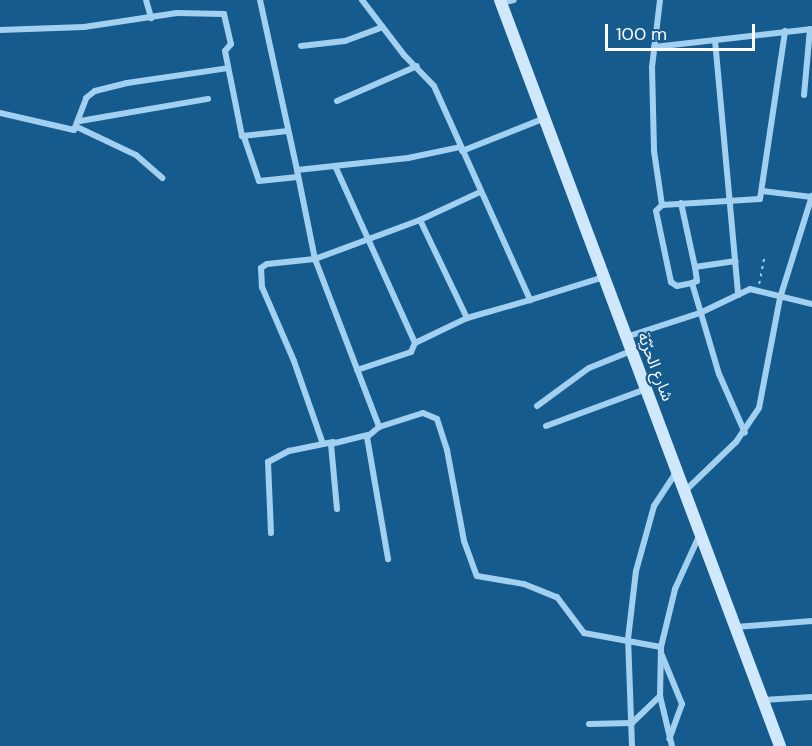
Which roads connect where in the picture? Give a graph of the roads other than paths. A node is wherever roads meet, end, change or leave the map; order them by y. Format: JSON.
{"nodes":[{"id":1,"x":146,"y":0,"type":"edge"},
{"id":2,"x":260,"y":0,"type":"edge"},
{"id":3,"x":362,"y":0,"type":"edge"},
{"id":4,"x":514,"y":0,"type":"edge"},
{"id":5,"x":660,"y":0,"type":"edge"},
{"id":6,"x":501,"y":2,"type":"edge"},
{"id":7,"x":151,"y":18,"type":"junction"},
{"id":8,"x":383,"y":27,"type":"junction"},
{"id":9,"x":811,"y":29,"type":"edge"},
{"id":10,"x":0,"y":30,"type":"edge"},
{"id":11,"x":785,"y":31,"type":"junction"},
{"id":12,"x":715,"y":40,"type":"junction"},
{"id":13,"x":301,"y":46,"type":"dead end"},
{"id":14,"x":654,"y":47,"type":"junction"},
{"id":15,"x":417,"y":66,"type":"junction"},
{"id":16,"x":228,"y":68,"type":"junction"},
{"id":17,"x":804,"y":95,"type":"dead end"},
{"id":18,"x":208,"y":99,"type":"dead end"},
{"id":19,"x":337,"y":101,"type":"dead end"},
{"id":20,"x":0,"y":113,"type":"edge"},
{"id":21,"x":545,"y":118,"type":"junction"},
{"id":22,"x":79,"y":124,"type":"junction"},
{"id":23,"x":288,"y":131,"type":"junction"},
{"id":24,"x":244,"y":137,"type":"junction"},
{"id":25,"x":461,"y":149,"type":"junction"},
{"id":26,"x":336,"y":168,"type":"junction"},
{"id":27,"x":298,"y":174,"type":"junction"},
{"id":28,"x":162,"y":178,"type":"dead end"},
{"id":29,"x":762,"y":191,"type":"junction"},
{"id":30,"x":480,"y":192,"type":"junction"},
{"id":31,"x":812,"y":196,"type":"edge"},
{"id":32,"x":731,"y":199,"type":"junction"},
{"id":33,"x":681,"y":203,"type":"junction"},
{"id":34,"x":662,"y":205,"type":"junction"},
{"id":35,"x":810,"y":209,"type":"edge"},
{"id":36,"x":420,"y":220,"type":"junction"},
{"id":37,"x":366,"y":238,"type":"junction"},
{"id":38,"x":315,"y":260,"type":"junction"},
{"id":39,"x":736,"y":261,"type":"junction"},
{"id":40,"x":695,"y":267,"type":"junction"},
{"id":41,"x":604,"y":277,"type":"junction"},
{"id":42,"x":692,"y":284,"type":"junction"},
{"id":43,"x":738,"y":295,"type":"junction"},
{"id":44,"x":780,"y":298,"type":"junction"},
{"id":45,"x":530,"y":300,"type":"junction"},
{"id":46,"x":812,"y":304,"type":"edge"},
{"id":47,"x":700,"y":313,"type":"junction"},
{"id":48,"x":467,"y":318,"type":"junction"},
{"id":49,"x":626,"y":337,"type":"junction"},
{"id":50,"x":415,"y":344,"type":"junction"},
{"id":51,"x":631,"y":351,"type":"junction"},
{"id":52,"x":357,"y":370,"type":"junction"},
{"id":53,"x":645,"y":389,"type":"junction"},
{"id":54,"x":537,"y":406,"type":"dead end"},
{"id":55,"x":546,"y":426,"type":"dead end"},
{"id":56,"x":380,"y":428,"type":"junction"},
{"id":57,"x":745,"y":433,"type":"junction"},
{"id":58,"x":367,"y":435,"type":"junction"},
{"id":59,"x":333,"y":442,"type":"junction"},
{"id":60,"x":323,"y":444,"type":"junction"},
{"id":61,"x":677,"y":470,"type":"junction"},
{"id":62,"x":685,"y":491,"type":"junction"},
{"id":63,"x":337,"y":509,"type":"dead end"},
{"id":64,"x":271,"y":533,"type":"dead end"},
{"id":65,"x":701,"y":533,"type":"junction"},
{"id":66,"x":388,"y":559,"type":"dead end"},
{"id":67,"x":812,"y":621,"type":"edge"},
{"id":68,"x":736,"y":627,"type":"junction"},
{"id":69,"x":628,"y":639,"type":"junction"},
{"id":70,"x":661,"y":649,"type":"junction"},
{"id":71,"x":660,"y":696,"type":"junction"},
{"id":72,"x":812,"y":697,"type":"edge"},
{"id":73,"x":763,"y":700,"type":"junction"},
{"id":74,"x":632,"y":723,"type":"junction"},
{"id":75,"x":589,"y":724,"type":"dead end"},
{"id":76,"x":671,"y":742,"type":"edge"},
{"id":77,"x":632,"y":746,"type":"edge"},
{"id":78,"x":780,"y":746,"type":"edge"}],
"edges":[{"from":1,"to":7,"type":"street"},
{"from":2,"to":23,"type":"street"},
{"from":3,"to":8,"type":"street"},
{"from":4,"to":6,"type":"street"},
{"from":5,"to":14,"type":"street"},
{"from":6,"to":21,"type":"main road","name":"شارع الحرّيّة"},
{"from":7,"to":10,"type":"street"},
{"from":7,"to":16,"type":"street"},
{"from":8,"to":13,"type":"street"},
{"from":8,"to":15,"type":"street"},
{"from":9,"to":11,"type":"street"},
{"from":9,"to":17,"type":"street"},
{"from":11,"to":12,"type":"street"},
{"from":11,"to":29,"type":"street"},
{"from":12,"to":14,"type":"street"},
{"from":12,"to":32,"type":"street"},
{"from":14,"to":34,"type":"street"},
{"from":15,"to":19,"type":"street"},
{"from":15,"to":25,"type":"street"},
{"from":16,"to":22,"type":"street"},
{"from":16,"to":24,"type":"street"},
{"from":18,"to":22,"type":"street"},
{"from":20,"to":22,"type":"street"},
{"from":21,"to":25,"type":"street"},
{"from":21,"to":41,"type":"main road","name":"شارع الحرّيّة"},
{"from":22,"to":28,"type":"street"},
{"from":23,"to":24,"type":"street"},
{"from":23,"to":27,"type":"street"},
{"from":24,"to":27,"type":"street"},
{"from":25,"to":26,"type":"street"},
{"from":25,"to":30,"type":"street"},
{"from":26,"to":27,"type":"street"},
{"from":26,"to":37,"type":"street"},
{"from":27,"to":38,"type":"street"},
{"from":29,"to":31,"type":"street"},
{"from":29,"to":32,"type":"street"},
{"from":30,"to":36,"type":"street"},
{"from":30,"to":45,"type":"street"},
{"from":31,"to":35,"type":"street"},
{"from":32,"to":33,"type":"street"},
{"from":32,"to":39,"type":"street"},
{"from":33,"to":34,"type":"street"},
{"from":33,"to":40,"type":"street"},
{"from":34,"to":42,"type":"street"},
{"from":35,"to":44,"type":"street"},
{"from":36,"to":37,"type":"street"},
{"from":36,"to":48,"type":"street"},
{"from":37,"to":38,"type":"street"},
{"from":37,"to":50,"type":"street"},
{"from":38,"to":52,"type":"street"},
{"from":38,"to":60,"type":"street"},
{"from":39,"to":40,"type":"street"},
{"from":39,"to":43,"type":"street"},
{"from":40,"to":42,"type":"street"},
{"from":41,"to":45,"type":"street"},
{"from":41,"to":49,"type":"main road","name":"شارع الحرّيّة"},
{"from":42,"to":47,"type":"street"},
{"from":43,"to":44,"type":"street"},
{"from":43,"to":47,"type":"street"},
{"from":44,"to":46,"type":"street"},
{"from":44,"to":57,"type":"street"},
{"from":45,"to":48,"type":"street"},
{"from":47,"to":49,"type":"street"},
{"from":47,"to":57,"type":"street"},
{"from":48,"to":50,"type":"street"},
{"from":49,"to":51,"type":"main road","name":"شارع الحرّيّة"},
{"from":50,"to":52,"type":"street"},
{"from":51,"to":53,"type":"main road","name":"شارع الحرّيّة"},
{"from":51,"to":54,"type":"street"},
{"from":52,"to":56,"type":"street"},
{"from":53,"to":55,"type":"street"},
{"from":53,"to":61,"type":"main road","name":"شارع الحرّيّة"},
{"from":56,"to":58,"type":"street"},
{"from":56,"to":69,"type":"street"},
{"from":57,"to":62,"type":"street"},
{"from":58,"to":59,"type":"street"},
{"from":58,"to":66,"type":"street"},
{"from":59,"to":60,"type":"street"},
{"from":59,"to":63,"type":"street"},
{"from":60,"to":64,"type":"street"},
{"from":61,"to":62,"type":"main road","name":"شارع الحرّيّة"},
{"from":61,"to":69,"type":"street"},
{"from":62,"to":65,"type":"main road","name":"شارع الحرّيّة"},
{"from":65,"to":68,"type":"main road","name":"شارع الحرّيّة"},
{"from":65,"to":70,"type":"street"},
{"from":67,"to":68,"type":"street"},
{"from":68,"to":73,"type":"main road","name":"شارع الحرّيّة"},
{"from":69,"to":70,"type":"street"},
{"from":69,"to":74,"type":"street"},
{"from":70,"to":71,"type":"street"},
{"from":70,"to":76,"type":"street"},
{"from":71,"to":74,"type":"street"},
{"from":71,"to":76,"type":"street"},
{"from":72,"to":73,"type":"street"},
{"from":73,"to":78,"type":"main road","name":"شارع الحرّيّة"},
{"from":74,"to":75,"type":"street"},
{"from":74,"to":77,"type":"street"}]}
